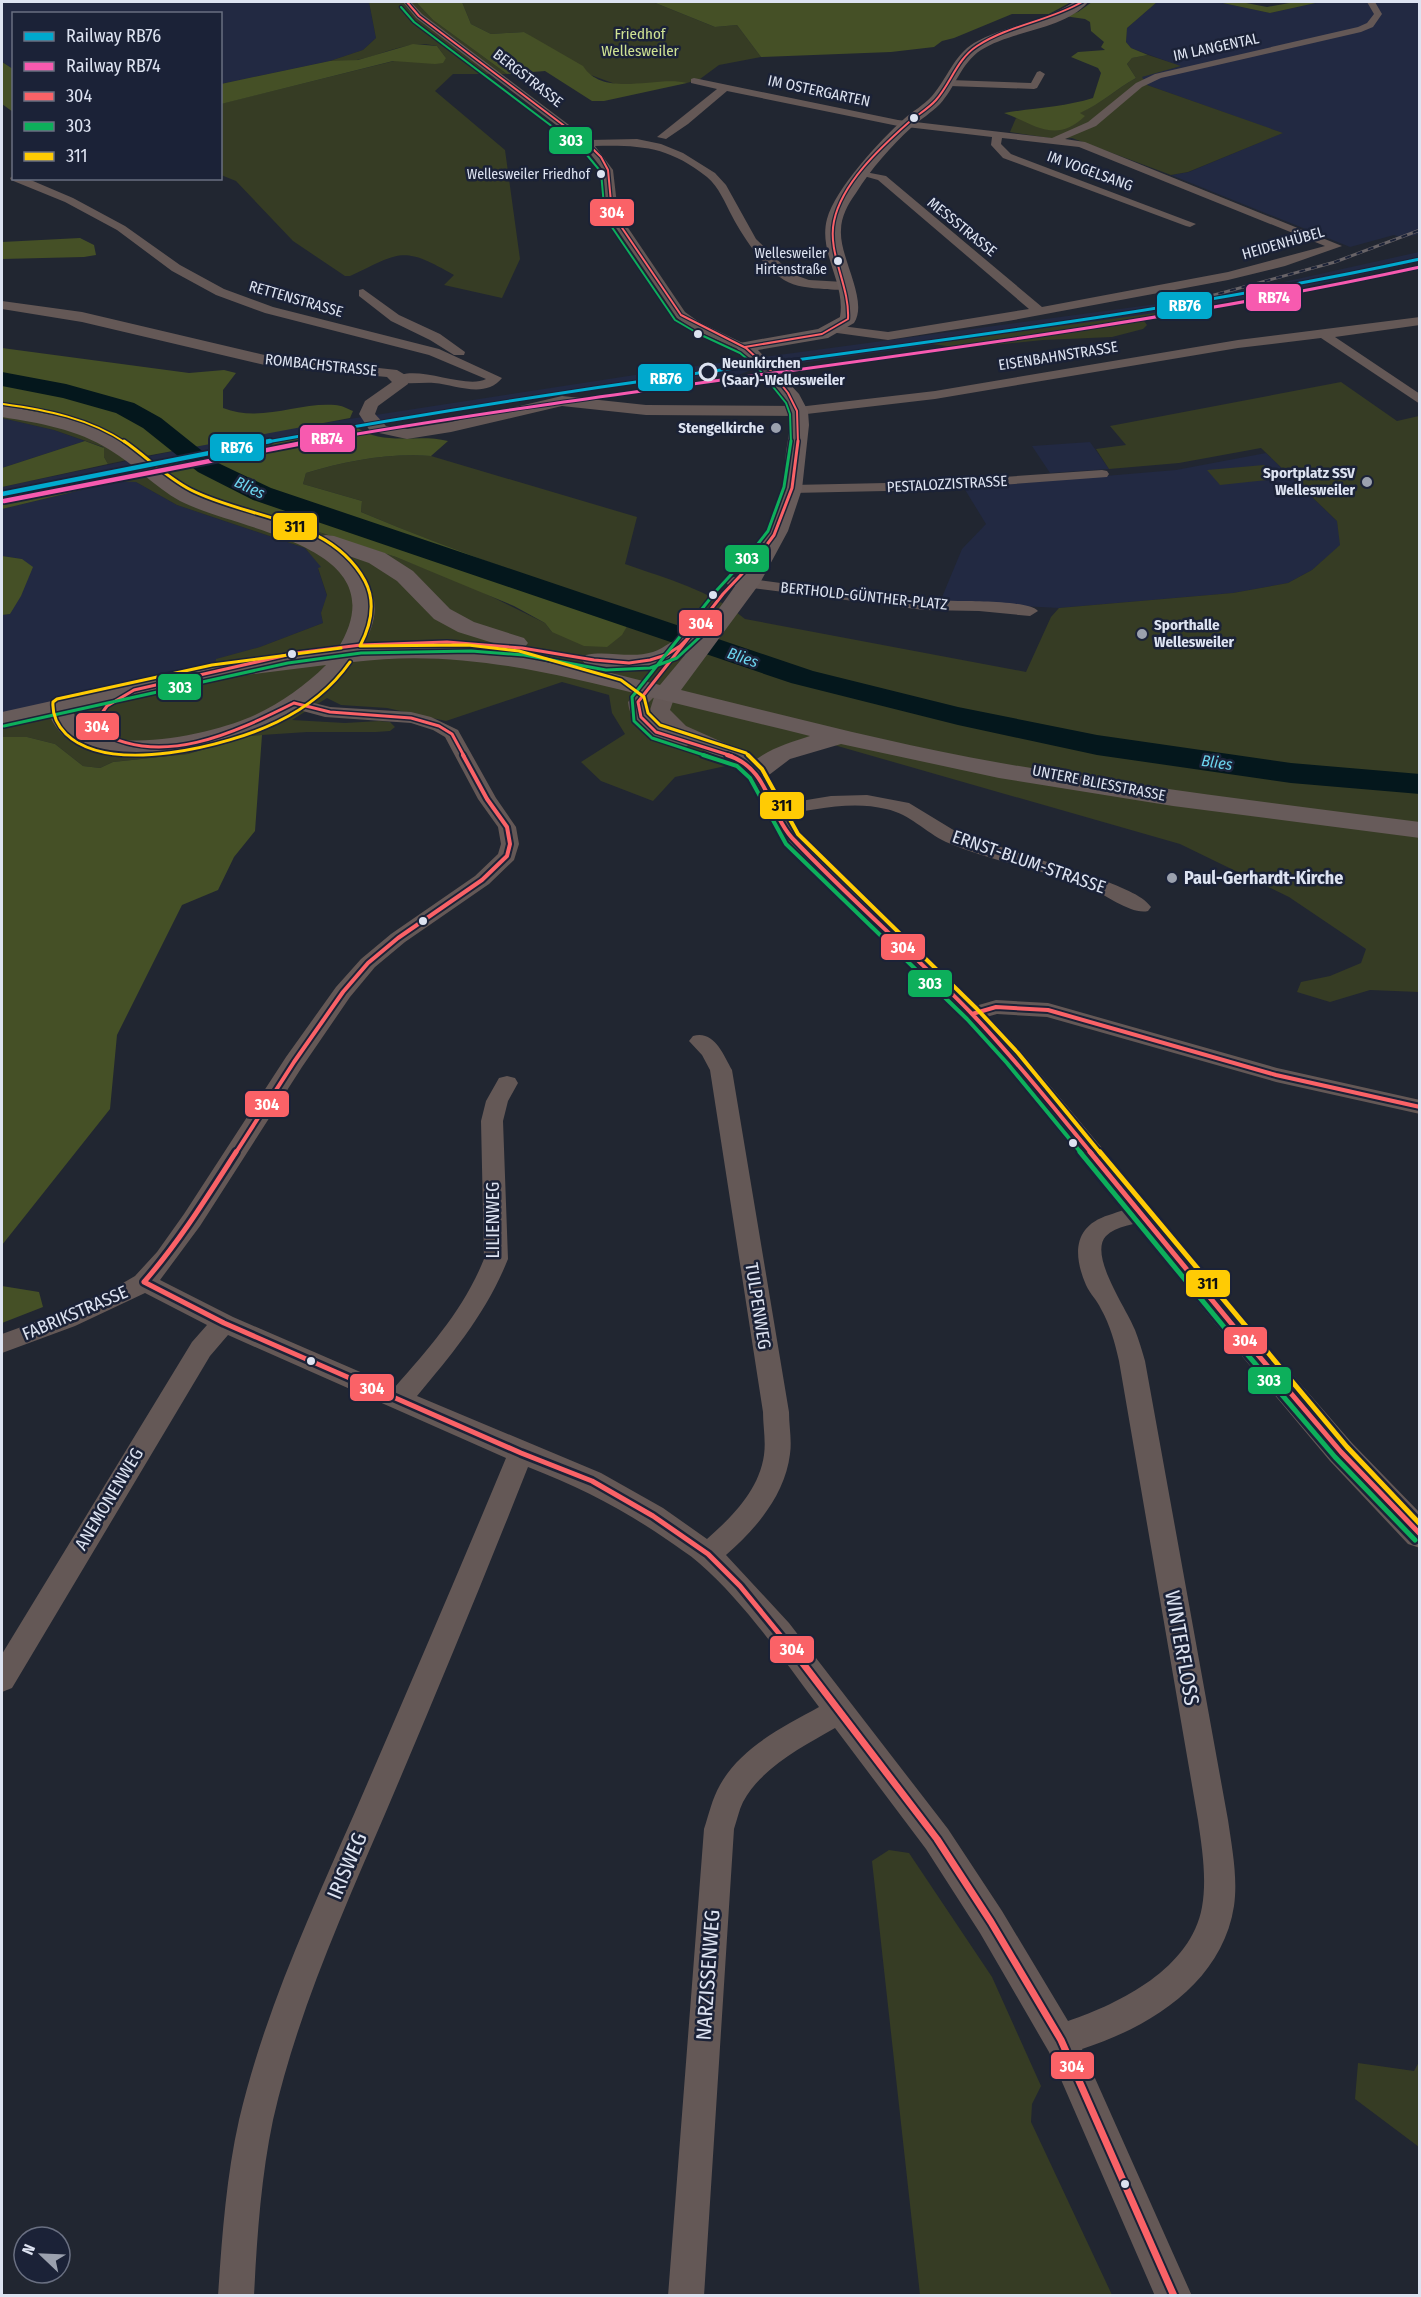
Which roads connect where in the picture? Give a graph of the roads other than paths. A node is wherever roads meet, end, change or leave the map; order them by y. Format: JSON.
{"nodes":[{"id":1,"x":406,"y":2,"type":"edge"},
{"id":2,"x":1082,"y":2,"type":"edge"},
{"id":3,"x":1371,"y":2,"type":"edge"},
{"id":4,"x":1040,"y":74,"type":"dead end"},
{"id":5,"x":694,"y":81,"type":"dead end"},
{"id":6,"x":950,"y":82,"type":"junction"},
{"id":7,"x":725,"y":87,"type":"junction"},
{"id":8,"x":907,"y":124,"type":"junction"},
{"id":9,"x":997,"y":133,"type":"junction"},
{"id":10,"x":662,"y":137,"type":"dead end"},
{"id":11,"x":1056,"y":139,"type":"junction"},
{"id":12,"x":587,"y":143,"type":"junction"},
{"id":13,"x":864,"y":173,"type":"junction"},
{"id":14,"x":19,"y":180,"type":"edge"},
{"id":15,"x":1190,"y":224,"type":"dead end"},
{"id":16,"x":844,"y":286,"type":"junction"},
{"id":17,"x":363,"y":293,"type":"dead end"},
{"id":18,"x":2,"y":306,"type":"edge"},
{"id":19,"x":1039,"y":311,"type":"junction"},
{"id":20,"x":1419,"y":321,"type":"edge"},
{"id":21,"x":834,"y":329,"type":"junction"},
{"id":22,"x":1324,"y":335,"type":"junction"},
{"id":23,"x":745,"y":347,"type":"junction"},
{"id":24,"x":456,"y":360,"type":"junction"},
{"id":25,"x":401,"y":379,"type":"junction"},
{"id":26,"x":1419,"y":400,"type":"edge"},
{"id":27,"x":2,"y":411,"type":"edge"},
{"id":28,"x":798,"y":411,"type":"junction"},
{"id":29,"x":1102,"y":474,"type":"dead end"},
{"id":30,"x":792,"y":489,"type":"junction"},
{"id":31,"x":296,"y":534,"type":"junction"},
{"id":32,"x":736,"y":590,"type":"junction"},
{"id":33,"x":1030,"y":611,"type":"dead end"},
{"id":34,"x":556,"y":653,"type":"junction"},
{"id":35,"x":214,"y":672,"type":"junction"},
{"id":36,"x":671,"y":673,"type":"junction"},
{"id":37,"x":124,"y":692,"type":"junction"},
{"id":38,"x":294,"y":704,"type":"junction"},
{"id":39,"x":58,"y":706,"type":"junction"},
{"id":40,"x":2,"y":719,"type":"edge"},
{"id":41,"x":2,"y":724,"type":"edge"},
{"id":42,"x":843,"y":737,"type":"junction"},
{"id":43,"x":96,"y":742,"type":"junction"},
{"id":44,"x":151,"y":747,"type":"junction"},
{"id":45,"x":748,"y":766,"type":"junction"},
{"id":46,"x":1173,"y":798,"type":"junction"},
{"id":47,"x":777,"y":810,"type":"junction"},
{"id":48,"x":1419,"y":830,"type":"edge"},
{"id":49,"x":1141,"y":908,"type":"dead end"},
{"id":50,"x":972,"y":1014,"type":"junction"},
{"id":51,"x":700,"y":1041,"type":"dead end"},
{"id":52,"x":507,"y":1083,"type":"dead end"},
{"id":53,"x":1419,"y":1107,"type":"edge"},
{"id":54,"x":1140,"y":1214,"type":"junction"},
{"id":55,"x":144,"y":1282,"type":"junction"},
{"id":56,"x":224,"y":1323,"type":"junction"},
{"id":57,"x":2,"y":1344,"type":"edge"},
{"id":58,"x":399,"y":1400,"type":"junction"},
{"id":59,"x":521,"y":1453,"type":"junction"},
{"id":60,"x":1419,"y":1535,"type":"edge"},
{"id":61,"x":708,"y":1554,"type":"junction"},
{"id":62,"x":2,"y":1679,"type":"edge"},
{"id":63,"x":839,"y":1711,"type":"junction"},
{"id":64,"x":1060,"y":2040,"type":"junction"},
{"id":65,"x":236,"y":2295,"type":"edge"},
{"id":66,"x":686,"y":2295,"type":"edge"},
{"id":67,"x":1174,"y":2295,"type":"edge"}],
"edges":[{"from":1,"to":12,"type":"street","name":"BERGSTRASSE"},
{"from":2,"to":6,"type":"main road"},
{"from":3,"to":11,"type":"street","name":"IM LANGENTAL"},
{"from":4,"to":6,"type":"street"},
{"from":5,"to":7,"type":"street","name":"IM OSTERGARTEN"},
{"from":6,"to":8,"type":"main road"},
{"from":7,"to":8,"type":"street","name":"IM OSTERGARTEN"},
{"from":7,"to":10,"type":"street"},
{"from":8,"to":9,"type":"street","name":"HEIDENHÜBEL"},
{"from":8,"to":13,"type":"main road"},
{"from":9,"to":11,"type":"street","name":"HEIDENHÜBEL"},
{"from":9,"to":15,"type":"street","name":"IM VOGELSANG"},
{"from":11,"to":19,"type":"street","name":"HEIDENHÜBEL"},
{"from":12,"to":16,"type":"street"},
{"from":12,"to":23,"type":"street","name":"BERGSTRASSE"},
{"from":13,"to":16,"type":"main road"},
{"from":13,"to":19,"type":"street","name":"MESSSTRASSE"},
{"from":14,"to":24,"type":"street","name":"RETTENSTRASSE"},
{"from":16,"to":21,"type":"main road"},
{"from":17,"to":24,"type":"street"},
{"from":18,"to":25,"type":"street","name":"ROMBACHSTRASSE"},
{"from":19,"to":21,"type":"street","name":"HEIDENHÜBEL"},
{"from":20,"to":22,"type":"street","name":"EISENBAHNSTRASSE"},
{"from":21,"to":23,"type":"main road"},
{"from":22,"to":26,"type":"street"},
{"from":22,"to":28,"type":"street","name":"EISENBAHNSTRASSE"},
{"from":23,"to":28,"type":"main road"},
{"from":24,"to":25,"type":"street","name":"RETTENSTRASSE"},
{"from":25,"to":28,"type":"street","name":"ROMBACHSTRASSE"},
{"from":27,"to":31,"type":"main road"},
{"from":28,"to":30,"type":"main road"},
{"from":29,"to":30,"type":"street","name":"PESTALOZZISTRASSE"},
{"from":30,"to":32,"type":"main road"},
{"from":31,"to":34,"type":"main road"},
{"from":31,"to":38,"type":"main road"},
{"from":32,"to":33,"type":"street","name":"BERTHOLD-GÜNTHER-PLATZ"},
{"from":32,"to":36,"type":"main road"},
{"from":34,"to":35,"type":"main road","name":"UNTERE BLIESSTRASSE"},
{"from":34,"to":36,"type":"main road","name":"UNTERE BLIESSTRASSE"},
{"from":35,"to":36,"type":"main road","name":"UNTERE BLIESSTRASSE"},
{"from":35,"to":37,"type":"main road","name":"UNTERE BLIESSTRASSE"},
{"from":36,"to":42,"type":"main road","name":"UNTERE BLIESSTRASSE"},
{"from":36,"to":45,"type":"street"},
{"from":36,"to":45,"type":"street"},
{"from":36,"to":46,"type":"main road","name":"UNTERE BLIESSTRASSE"},
{"from":37,"to":39,"type":"main road","name":"UNTERE BLIESSTRASSE"},
{"from":37,"to":44,"type":"main road"},
{"from":38,"to":44,"type":"main road"},
{"from":38,"to":55,"type":"street","name":"FABRIKSTRASSE"},
{"from":39,"to":40,"type":"main road","name":"UNTERE BLIESSTRASSE"},
{"from":39,"to":43,"type":"main road"},
{"from":41,"to":43,"type":"main road"},
{"from":42,"to":45,"type":"main road"},
{"from":42,"to":46,"type":"main road","name":"UNTERE BLIESSTRASSE"},
{"from":43,"to":44,"type":"main road"},
{"from":45,"to":47,"type":"street"},
{"from":46,"to":48,"type":"main road"},
{"from":47,"to":49,"type":"street","name":"ERNST-BLUM-STRASSE"},
{"from":47,"to":50,"type":"street"},
{"from":50,"to":53,"type":"street"},
{"from":50,"to":54,"type":"street"},
{"from":51,"to":61,"type":"street","name":"TULPENWEG"},
{"from":52,"to":58,"type":"street","name":"LILIENWEG"},
{"from":54,"to":60,"type":"street"},
{"from":54,"to":64,"type":"street","name":"WINTERFLOSS"},
{"from":55,"to":56,"type":"street"},
{"from":55,"to":57,"type":"street","name":"FABRIKSTRASSE"},
{"from":56,"to":58,"type":"street"},
{"from":56,"to":62,"type":"street","name":"ANEMONENWEG"},
{"from":58,"to":59,"type":"street"},
{"from":59,"to":61,"type":"street"},
{"from":59,"to":65,"type":"street","name":"IRISWEG"},
{"from":61,"to":63,"type":"street"},
{"from":63,"to":64,"type":"street"},
{"from":63,"to":66,"type":"street","name":"NARZISSENWEG"},
{"from":64,"to":67,"type":"street"}]}
